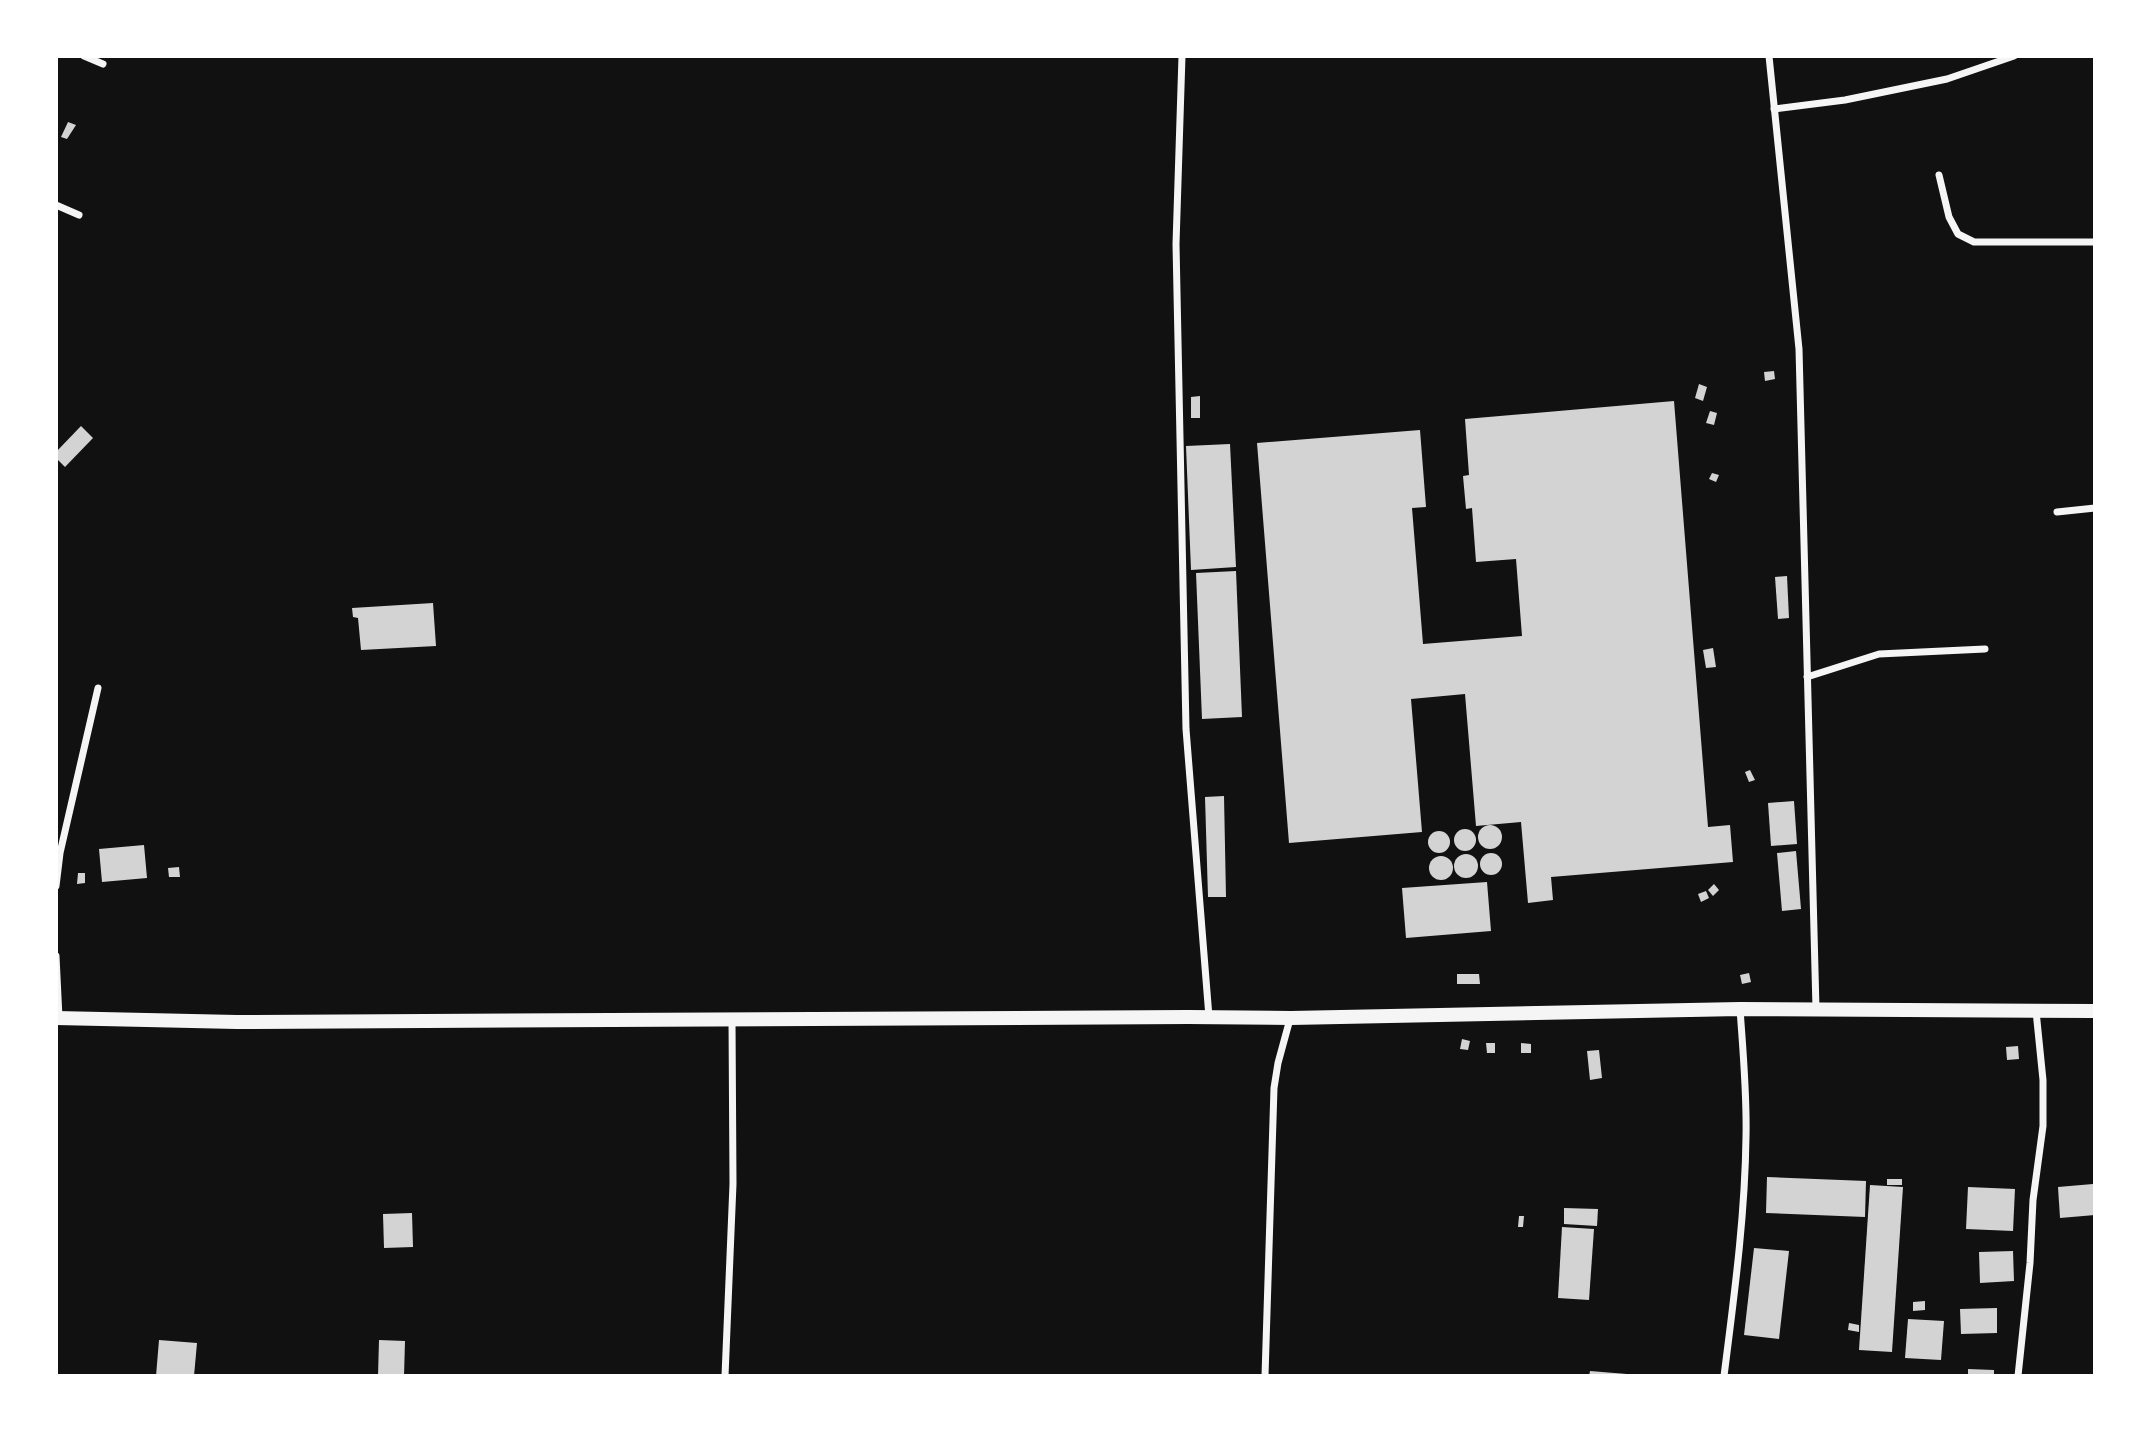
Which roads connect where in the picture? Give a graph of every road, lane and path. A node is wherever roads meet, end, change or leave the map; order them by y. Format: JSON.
{"nodes":[{"id":1,"x":84,"y":56,"type":"edge"},
{"id":2,"x":1182,"y":56,"type":"edge"},
{"id":3,"x":1769,"y":56,"type":"edge"},
{"id":4,"x":2014,"y":56,"type":"edge"},
{"id":5,"x":103,"y":64,"type":"dead end"},
{"id":6,"x":1774,"y":109,"type":"junction"},
{"id":7,"x":1940,"y":175,"type":"dead end"},
{"id":8,"x":56,"y":205,"type":"edge"},
{"id":9,"x":79,"y":215,"type":"dead end"},
{"id":10,"x":2095,"y":242,"type":"edge"},
{"id":11,"x":2095,"y":508,"type":"edge"},
{"id":12,"x":2057,"y":512,"type":"dead end"},
{"id":13,"x":1986,"y":649,"type":"dead end"},
{"id":14,"x":1807,"y":677,"type":"junction"},
{"id":15,"x":98,"y":688,"type":"dead end"},
{"id":16,"x":56,"y":886,"type":"edge"},
{"id":17,"x":56,"y":956,"type":"edge"},
{"id":18,"x":1740,"y":1009,"type":"junction"},
{"id":19,"x":1816,"y":1009,"type":"junction"},
{"id":20,"x":2036,"y":1011,"type":"junction"},
{"id":21,"x":2095,"y":1011,"type":"edge"},
{"id":22,"x":1209,"y":1017,"type":"junction"},
{"id":23,"x":58,"y":1018,"type":"edge"},
{"id":24,"x":732,"y":1018,"type":"junction"},
{"id":25,"x":1291,"y":1018,"type":"junction"},
{"id":26,"x":725,"y":1376,"type":"edge"},
{"id":27,"x":1265,"y":1376,"type":"edge"},
{"id":28,"x":1724,"y":1376,"type":"edge"},
{"id":29,"x":2018,"y":1376,"type":"edge"}],
"edges":[{"from":1,"to":5,"type":"street"},
{"from":2,"to":22,"type":"street"},
{"from":3,"to":6,"type":"street"},
{"from":4,"to":6,"type":"street"},
{"from":6,"to":14,"type":"street"},
{"from":7,"to":10,"type":"street"},
{"from":8,"to":9,"type":"street"},
{"from":11,"to":12,"type":"street"},
{"from":13,"to":14,"type":"street"},
{"from":14,"to":19,"type":"street"},
{"from":15,"to":16,"type":"street"},
{"from":17,"to":23,"type":"street"},
{"from":18,"to":19,"type":"main road"},
{"from":18,"to":25,"type":"main road"},
{"from":18,"to":28,"type":"street"},
{"from":19,"to":20,"type":"main road"},
{"from":20,"to":21,"type":"main road"},
{"from":20,"to":29,"type":"street"},
{"from":22,"to":24,"type":"main road"},
{"from":22,"to":25,"type":"main road"},
{"from":23,"to":24,"type":"main road"},
{"from":24,"to":26,"type":"street"},
{"from":25,"to":27,"type":"street"}]}
